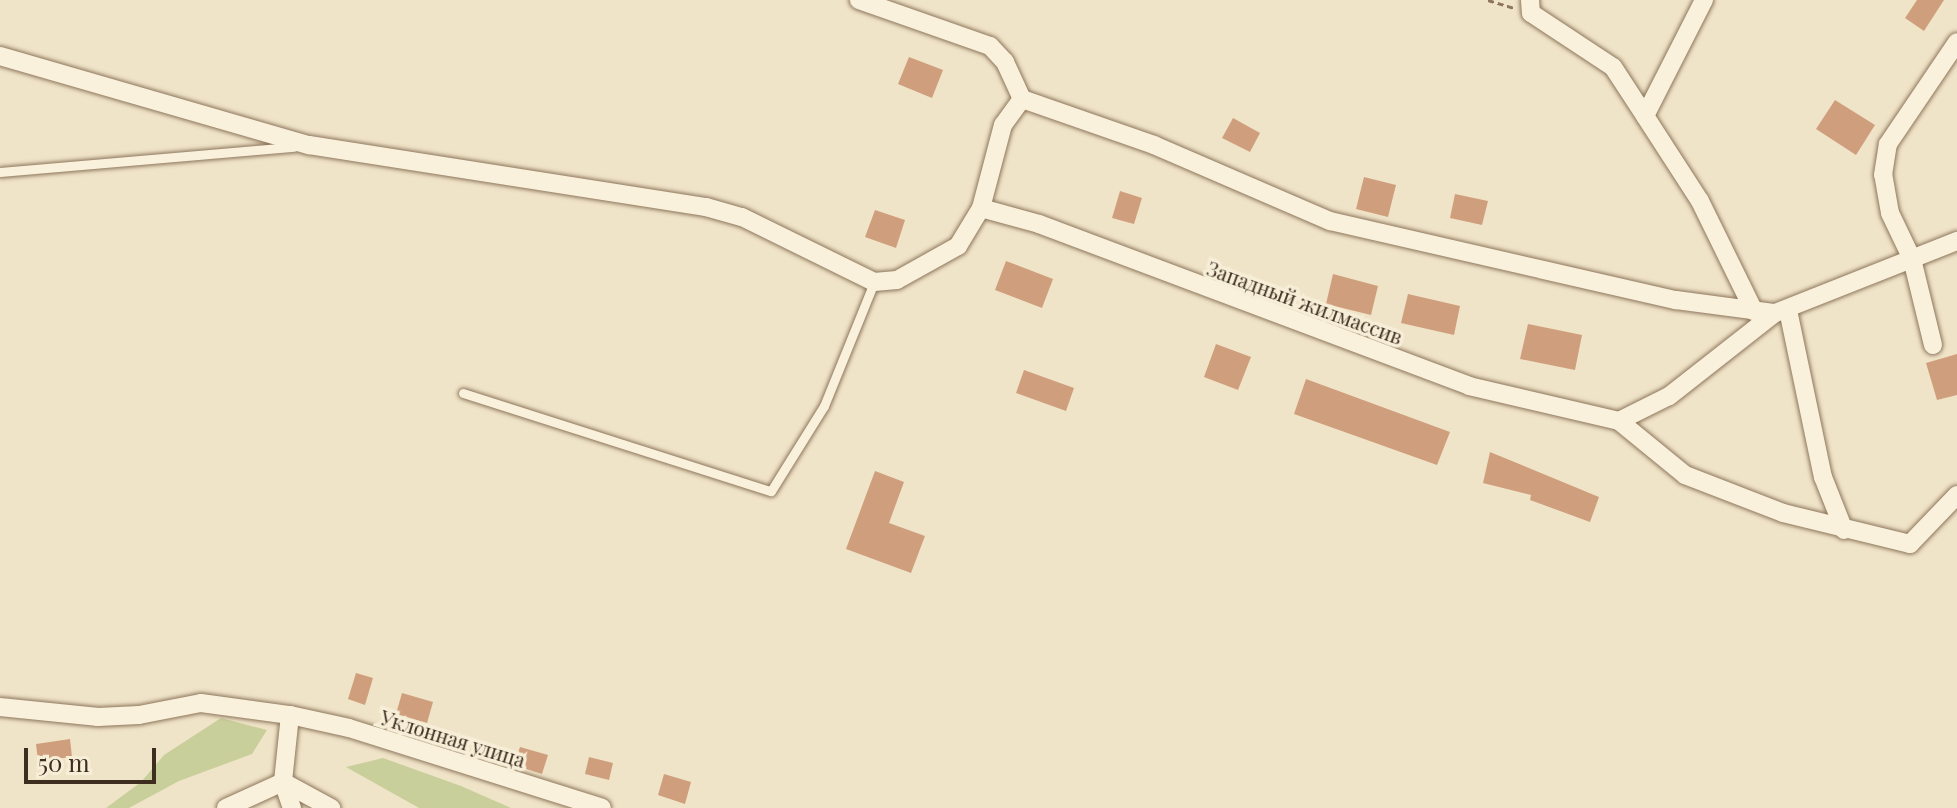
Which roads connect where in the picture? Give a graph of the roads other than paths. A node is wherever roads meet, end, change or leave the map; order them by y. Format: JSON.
{"nodes":[{"id":1,"x":859,"y":0,"type":"edge"},
{"id":2,"x":1704,"y":0,"type":"edge"},
{"id":3,"x":1531,"y":7,"type":"edge"},
{"id":4,"x":1957,"y":42,"type":"edge"},
{"id":5,"x":0,"y":56,"type":"edge"},
{"id":6,"x":1022,"y":99,"type":"junction"},
{"id":7,"x":1645,"y":116,"type":"junction"},
{"id":8,"x":309,"y":145,"type":"junction"},
{"id":9,"x":0,"y":172,"type":"edge"},
{"id":10,"x":981,"y":208,"type":"junction"},
{"id":11,"x":1957,"y":241,"type":"edge"},
{"id":12,"x":1912,"y":259,"type":"junction"},
{"id":13,"x":874,"y":282,"type":"junction"},
{"id":14,"x":1754,"y":311,"type":"junction"},
{"id":15,"x":1782,"y":311,"type":"junction"},
{"id":16,"x":1933,"y":345,"type":"dead end"},
{"id":17,"x":463,"y":393,"type":"dead end"},
{"id":18,"x":1619,"y":421,"type":"junction"},
{"id":19,"x":1957,"y":495,"type":"edge"},
{"id":20,"x":1844,"y":530,"type":"junction"},
{"id":21,"x":0,"y":707,"type":"edge"},
{"id":22,"x":290,"y":715,"type":"junction"},
{"id":23,"x":283,"y":782,"type":"junction"},
{"id":24,"x":226,"y":808,"type":"edge"},
{"id":25,"x":292,"y":808,"type":"edge"},
{"id":26,"x":331,"y":808,"type":"edge"},
{"id":27,"x":602,"y":808,"type":"edge"}],
"edges":[{"from":1,"to":6,"type":"street"},
{"from":2,"to":7,"type":"street"},
{"from":3,"to":7,"type":"street"},
{"from":4,"to":12,"type":"street"},
{"from":5,"to":8,"type":"street"},
{"from":6,"to":10,"type":"street"},
{"from":6,"to":14,"type":"street"},
{"from":7,"to":14,"type":"street"},
{"from":8,"to":9,"type":"lane"},
{"from":8,"to":13,"type":"street"},
{"from":10,"to":13,"type":"street"},
{"from":10,"to":18,"type":"street","name":"Западный жилмассив"},
{"from":11,"to":12,"type":"street"},
{"from":12,"to":15,"type":"street"},
{"from":12,"to":16,"type":"street"},
{"from":13,"to":17,"type":"lane"},
{"from":14,"to":15,"type":"street"},
{"from":15,"to":18,"type":"street"},
{"from":15,"to":20,"type":"street"},
{"from":18,"to":20,"type":"street"},
{"from":19,"to":20,"type":"street"},
{"from":21,"to":22,"type":"street","name":"Уклонная улица"},
{"from":22,"to":23,"type":"street"},
{"from":22,"to":27,"type":"street","name":"Уклонная улица"},
{"from":23,"to":24,"type":"street"},
{"from":23,"to":25,"type":"street"},
{"from":23,"to":26,"type":"street"}]}
